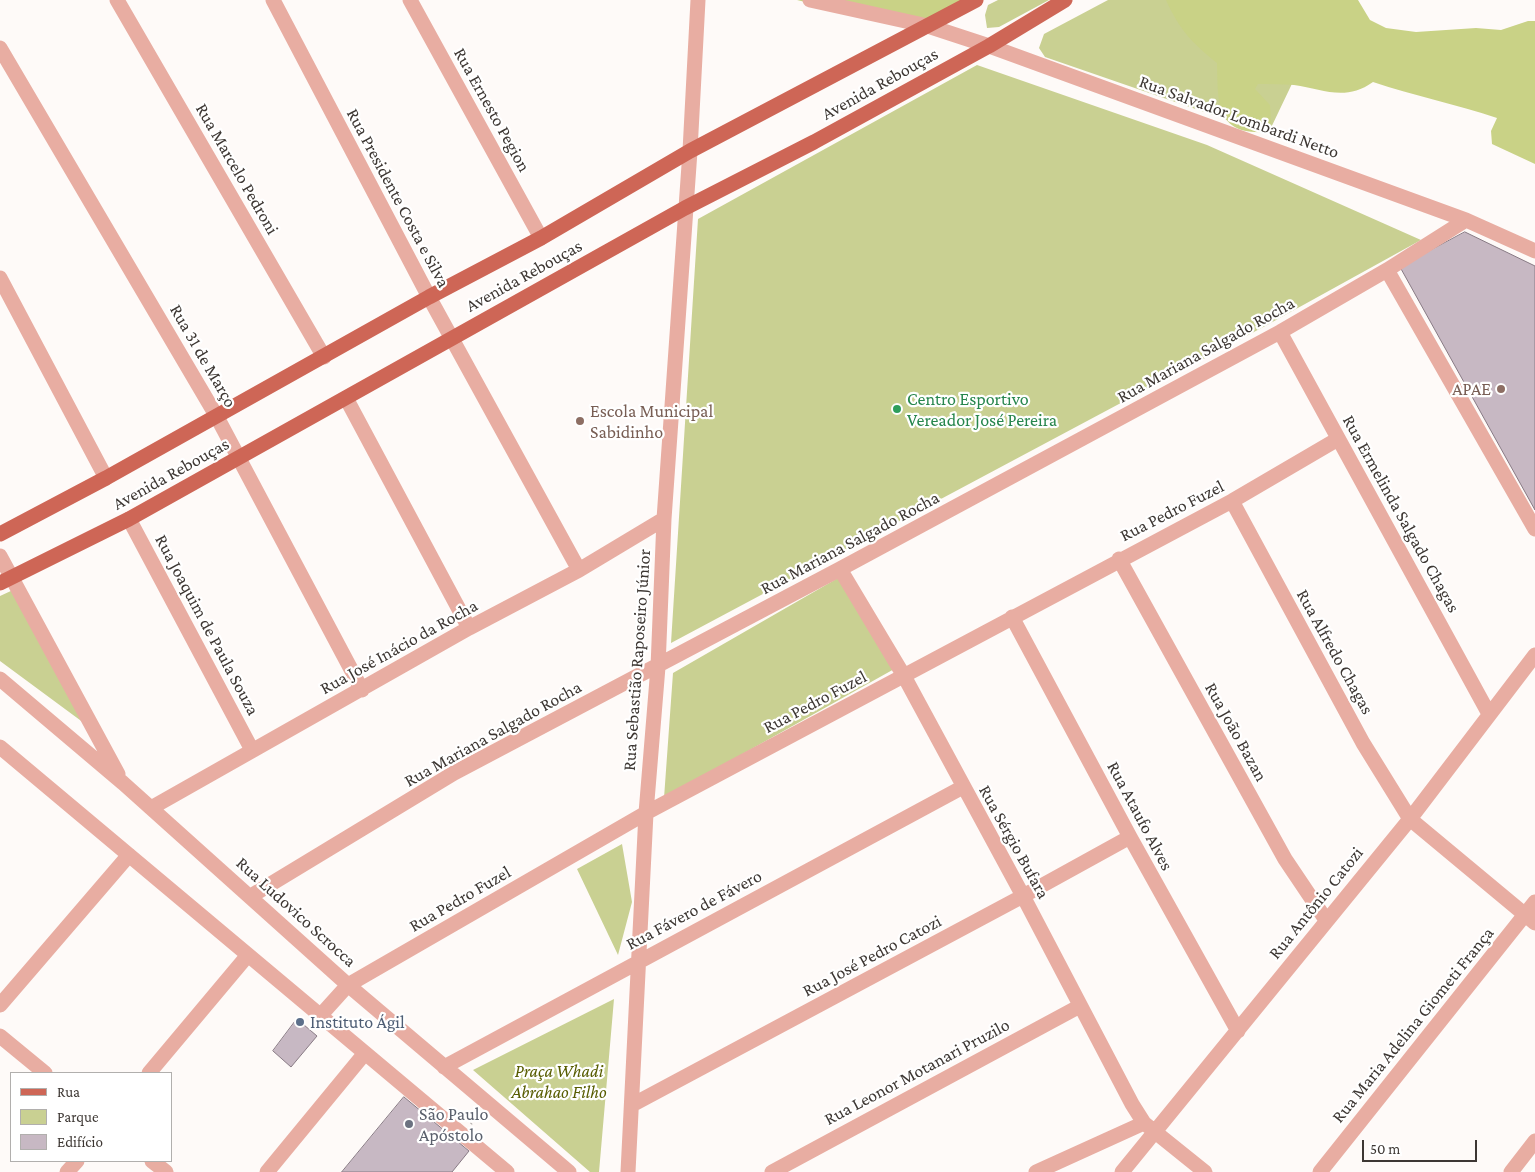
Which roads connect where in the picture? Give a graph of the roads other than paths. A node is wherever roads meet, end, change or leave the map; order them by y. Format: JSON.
{"nodes":[{"id":1,"x":118,"y":0,"type":"edge"},
{"id":2,"x":273,"y":0,"type":"edge"},
{"id":3,"x":410,"y":0,"type":"edge"},
{"id":4,"x":698,"y":0,"type":"edge"},
{"id":5,"x":810,"y":0,"type":"edge"},
{"id":6,"x":976,"y":0,"type":"edge"},
{"id":7,"x":1065,"y":0,"type":"edge"},
{"id":8,"x":928,"y":26,"type":"junction"},
{"id":9,"x":989,"y":46,"type":"junction"},
{"id":10,"x":0,"y":48,"type":"edge"},
{"id":11,"x":690,"y":151,"type":"junction"},
{"id":12,"x":686,"y":208,"type":"junction"},
{"id":13,"x":1466,"y":220,"type":"junction"},
{"id":14,"x":541,"y":238,"type":"junction"},
{"id":15,"x":1535,"y":251,"type":"edge"},
{"id":16,"x":1387,"y":270,"type":"junction"},
{"id":17,"x":0,"y":278,"type":"edge"},
{"id":18,"x":429,"y":297,"type":"junction"},
{"id":19,"x":1280,"y":332,"type":"junction"},
{"id":20,"x":452,"y":338,"type":"junction"},
{"id":21,"x":324,"y":357,"type":"junction"},
{"id":22,"x":346,"y":398,"type":"junction"},
{"id":23,"x":217,"y":417,"type":"junction"},
{"id":24,"x":1338,"y":439,"type":"junction"},
{"id":25,"x":239,"y":458,"type":"junction"},
{"id":26,"x":106,"y":478,"type":"junction"},
{"id":27,"x":1232,"y":501,"type":"junction"},
{"id":28,"x":129,"y":518,"type":"junction"},
{"id":29,"x":664,"y":519,"type":"junction"},
{"id":30,"x":1535,"y":529,"type":"edge"},
{"id":31,"x":0,"y":534,"type":"edge"},
{"id":32,"x":0,"y":556,"type":"edge"},
{"id":33,"x":1119,"y":559,"type":"junction"},
{"id":34,"x":579,"y":570,"type":"junction"},
{"id":35,"x":840,"y":570,"type":"junction"},
{"id":36,"x":6,"y":580,"type":"edge"},
{"id":37,"x":1012,"y":618,"type":"junction"},
{"id":38,"x":469,"y":628,"type":"junction"},
{"id":39,"x":1535,"y":655,"type":"edge"},
{"id":40,"x":658,"y":667,"type":"junction"},
{"id":41,"x":904,"y":676,"type":"junction"},
{"id":42,"x":0,"y":679,"type":"edge"},
{"id":43,"x":362,"y":690,"type":"junction"},
{"id":44,"x":1488,"y":714,"type":"junction"},
{"id":45,"x":252,"y":750,"type":"junction"},
{"id":46,"x":2,"y":752,"type":"edge"},
{"id":47,"x":123,"y":783,"type":"junction"},
{"id":48,"x":963,"y":787,"type":"junction"},
{"id":49,"x":151,"y":808,"type":"junction"},
{"id":50,"x":646,"y":813,"type":"junction"},
{"id":51,"x":1410,"y":819,"type":"junction"},
{"id":52,"x":1130,"y":837,"type":"junction"},
{"id":53,"x":129,"y":855,"type":"junction"},
{"id":54,"x":251,"y":896,"type":"junction"},
{"id":55,"x":1023,"y":896,"type":"junction"},
{"id":56,"x":1535,"y":902,"type":"edge"},
{"id":57,"x":1530,"y":919,"type":"edge"},
{"id":58,"x":1326,"y":920,"type":"junction"},
{"id":59,"x":248,"y":955,"type":"junction"},
{"id":60,"x":639,"y":961,"type":"junction"},
{"id":61,"x":348,"y":985,"type":"junction"},
{"id":62,"x":0,"y":1004,"type":"edge"},
{"id":63,"x":1080,"y":1006,"type":"junction"},
{"id":64,"x":320,"y":1016,"type":"junction"},
{"id":65,"x":1238,"y":1031,"type":"junction"},
{"id":66,"x":0,"y":1036,"type":"edge"},
{"id":67,"x":365,"y":1053,"type":"junction"},
{"id":68,"x":444,"y":1066,"type":"junction"},
{"id":69,"x":45,"y":1072,"type":"edge"},
{"id":70,"x":150,"y":1072,"type":"edge"},
{"id":71,"x":632,"y":1105,"type":"junction"},
{"id":72,"x":1149,"y":1128,"type":"junction"},
{"id":73,"x":1535,"y":1141,"type":"edge"},
{"id":74,"x":76,"y":1162,"type":"edge"},
{"id":75,"x":153,"y":1162,"type":"edge"},
{"id":76,"x":67,"y":1172,"type":"edge"},
{"id":77,"x":166,"y":1172,"type":"edge"},
{"id":78,"x":267,"y":1172,"type":"edge"},
{"id":79,"x":507,"y":1172,"type":"edge"},
{"id":80,"x":569,"y":1172,"type":"edge"},
{"id":81,"x":628,"y":1172,"type":"edge"},
{"id":82,"x":772,"y":1172,"type":"edge"},
{"id":83,"x":1036,"y":1172,"type":"edge"},
{"id":84,"x":1122,"y":1172,"type":"edge"},
{"id":85,"x":1205,"y":1172,"type":"edge"},
{"id":86,"x":1320,"y":1172,"type":"edge"},
{"id":87,"x":1511,"y":1172,"type":"edge"}],
"edges":[{"from":1,"to":21,"type":"street","name":"Rua Marcelo Pedroni"},
{"from":2,"to":18,"type":"street","name":"Rua Presidente Costa e Silva"},
{"from":3,"to":14,"type":"street","name":"Rua Ernesto Pegion"},
{"from":4,"to":11,"type":"street","name":"Rua Sebastião Raposeiro Júnior"},
{"from":5,"to":8,"type":"street","name":"Rua Salvador Lombardi Netto"},
{"from":6,"to":8,"type":"main road","name":"Avenida Rebouças"},
{"from":7,"to":9,"type":"main road","name":"Avenida Rebouças"},
{"from":8,"to":9,"type":"street","name":"Rua Salvador Lombardi Netto"},
{"from":8,"to":11,"type":"main road","name":"Avenida Rebouças"},
{"from":9,"to":12,"type":"main road","name":"Avenida Rebouças"},
{"from":9,"to":13,"type":"street","name":"Rua Salvador Lombardi Netto"},
{"from":10,"to":23,"type":"street","name":"Rua 31 de Março"},
{"from":11,"to":12,"type":"street","name":"Rua Sebastião Raposeiro Júnior"},
{"from":11,"to":14,"type":"main road","name":"Avenida Rebouças"},
{"from":12,"to":20,"type":"main road","name":"Avenida Rebouças"},
{"from":12,"to":29,"type":"street","name":"Rua Sebastião Raposeiro Júnior"},
{"from":13,"to":15,"type":"street","name":"Rua Salvador Lombardi Netto"},
{"from":13,"to":16,"type":"street","name":"Rua Mariana Salgado Rocha"},
{"from":14,"to":18,"type":"main road","name":"Avenida Rebouças"},
{"from":16,"to":19,"type":"street","name":"Rua Mariana Salgado Rocha"},
{"from":16,"to":30,"type":"street"},
{"from":17,"to":26,"type":"street"},
{"from":18,"to":20,"type":"street","name":"Rua Presidente Costa e Silva"},
{"from":18,"to":21,"type":"main road","name":"Avenida Rebouças"},
{"from":19,"to":24,"type":"street","name":"Rua Ermelinda Salgado Chagas"},
{"from":19,"to":35,"type":"street","name":"Rua Mariana Salgado Rocha"},
{"from":20,"to":22,"type":"main road","name":"Avenida Rebouças"},
{"from":20,"to":34,"type":"street","name":"Rua Presidente Costa e Silva"},
{"from":21,"to":23,"type":"main road","name":"Avenida Rebouças"},
{"from":22,"to":25,"type":"main road","name":"Avenida Rebouças"},
{"from":22,"to":38,"type":"street"},
{"from":23,"to":25,"type":"street","name":"Rua 31 de Março"},
{"from":23,"to":26,"type":"main road","name":"Avenida Rebouças"},
{"from":24,"to":27,"type":"street","name":"Rua Pedro Fuzel"},
{"from":24,"to":44,"type":"street","name":"Rua Ermelinda Salgado Chagas"},
{"from":25,"to":28,"type":"main road","name":"Avenida Rebouças"},
{"from":25,"to":43,"type":"street","name":"Rua 31 de Março"},
{"from":26,"to":31,"type":"main road","name":"Avenida Rebouças"},
{"from":27,"to":33,"type":"street","name":"Rua Pedro Fuzel"},
{"from":27,"to":51,"type":"street","name":"Rua Alfredo Chagas"},
{"from":28,"to":36,"type":"main road","name":"Avenida Rebouças"},
{"from":28,"to":45,"type":"street","name":"Rua Joaquim de Paula Souza"},
{"from":29,"to":34,"type":"street","name":"Rua José Inácio da Rocha"},
{"from":29,"to":40,"type":"street","name":"Rua Sebastião Raposeiro Júnior"},
{"from":32,"to":36,"type":"street"},
{"from":33,"to":37,"type":"street","name":"Rua Pedro Fuzel"},
{"from":33,"to":58,"type":"street","name":"Rua João Bazan"},
{"from":34,"to":38,"type":"street","name":"Rua José Inácio da Rocha"},
{"from":35,"to":40,"type":"street","name":"Rua Mariana Salgado Rocha"},
{"from":35,"to":41,"type":"street","name":"Rua Sérgio Bufara"},
{"from":36,"to":47,"type":"street"},
{"from":37,"to":41,"type":"street","name":"Rua Pedro Fuzel"},
{"from":37,"to":52,"type":"street","name":"Rua Ataufo Alves"},
{"from":38,"to":43,"type":"street","name":"Rua José Inácio da Rocha"},
{"from":39,"to":44,"type":"street","name":"Rua Antônio Catozi"},
{"from":40,"to":50,"type":"street","name":"Rua Sebastião Raposeiro Júnior"},
{"from":40,"to":54,"type":"street","name":"Rua Mariana Salgado Rocha"},
{"from":41,"to":48,"type":"street","name":"Rua Sérgio Bufara"},
{"from":41,"to":50,"type":"street","name":"Rua Pedro Fuzel"},
{"from":42,"to":47,"type":"street","name":"Rua Ludovico Scrocca"},
{"from":43,"to":45,"type":"street","name":"Rua José Inácio da Rocha"},
{"from":44,"to":51,"type":"street","name":"Rua Antônio Catozi"},
{"from":45,"to":49,"type":"street","name":"Rua José Inácio da Rocha"},
{"from":46,"to":53,"type":"street"},
{"from":47,"to":49,"type":"street","name":"Rua Ludovico Scrocca"},
{"from":48,"to":55,"type":"street","name":"Rua Sérgio Bufara"},
{"from":48,"to":60,"type":"street","name":"Rua Fávero de Fávero"},
{"from":49,"to":54,"type":"street","name":"Rua Ludovico Scrocca"},
{"from":50,"to":60,"type":"street","name":"Rua Sebastião Raposeiro Júnior"},
{"from":50,"to":61,"type":"street","name":"Rua Pedro Fuzel"},
{"from":51,"to":57,"type":"street","name":"Rua Alfredo Chagas"},
{"from":51,"to":58,"type":"street","name":"Rua Antônio Catozi"},
{"from":52,"to":55,"type":"street","name":"Rua José Pedro Catozi"},
{"from":52,"to":65,"type":"street","name":"Rua Ataufo Alves"},
{"from":53,"to":59,"type":"street"},
{"from":53,"to":62,"type":"street"},
{"from":54,"to":61,"type":"street","name":"Rua Ludovico Scrocca"},
{"from":55,"to":63,"type":"street","name":"Rua Sérgio Bufara"},
{"from":55,"to":71,"type":"street","name":"Rua José Pedro Catozi"},
{"from":56,"to":57,"type":"street","name":"Rua Maria Adelina Giometi França"},
{"from":57,"to":86,"type":"street","name":"Rua Maria Adelina Giometi França"},
{"from":58,"to":65,"type":"street","name":"Rua Antônio Catozi"},
{"from":59,"to":64,"type":"street"},
{"from":59,"to":70,"type":"street"},
{"from":60,"to":68,"type":"street","name":"Rua Fávero de Fávero"},
{"from":60,"to":71,"type":"street","name":"Rua Sebastião Raposeiro Júnior"},
{"from":61,"to":64,"type":"street","name":"Rua Pedro Fuzel"},
{"from":61,"to":68,"type":"street","name":"Rua Ludovico Scrocca"},
{"from":63,"to":72,"type":"street","name":"Rua Sérgio Bufara"},
{"from":63,"to":82,"type":"street","name":"Rua Leonor Motanari Pruzilo"},
{"from":64,"to":67,"type":"street"},
{"from":65,"to":72,"type":"street","name":"Rua Antônio Catozi"},
{"from":66,"to":69,"type":"street"},
{"from":67,"to":78,"type":"street"},
{"from":67,"to":79,"type":"street"},
{"from":68,"to":80,"type":"street","name":"Rua Ludovico Scrocca"},
{"from":71,"to":81,"type":"street","name":"Rua Sebastião Raposeiro Júnior"},
{"from":72,"to":83,"type":"street"},
{"from":72,"to":84,"type":"street","name":"Rua Antônio Catozi"},
{"from":72,"to":85,"type":"street"},
{"from":73,"to":87,"type":"street"},
{"from":74,"to":76,"type":"street"},
{"from":75,"to":77,"type":"street"}]}
